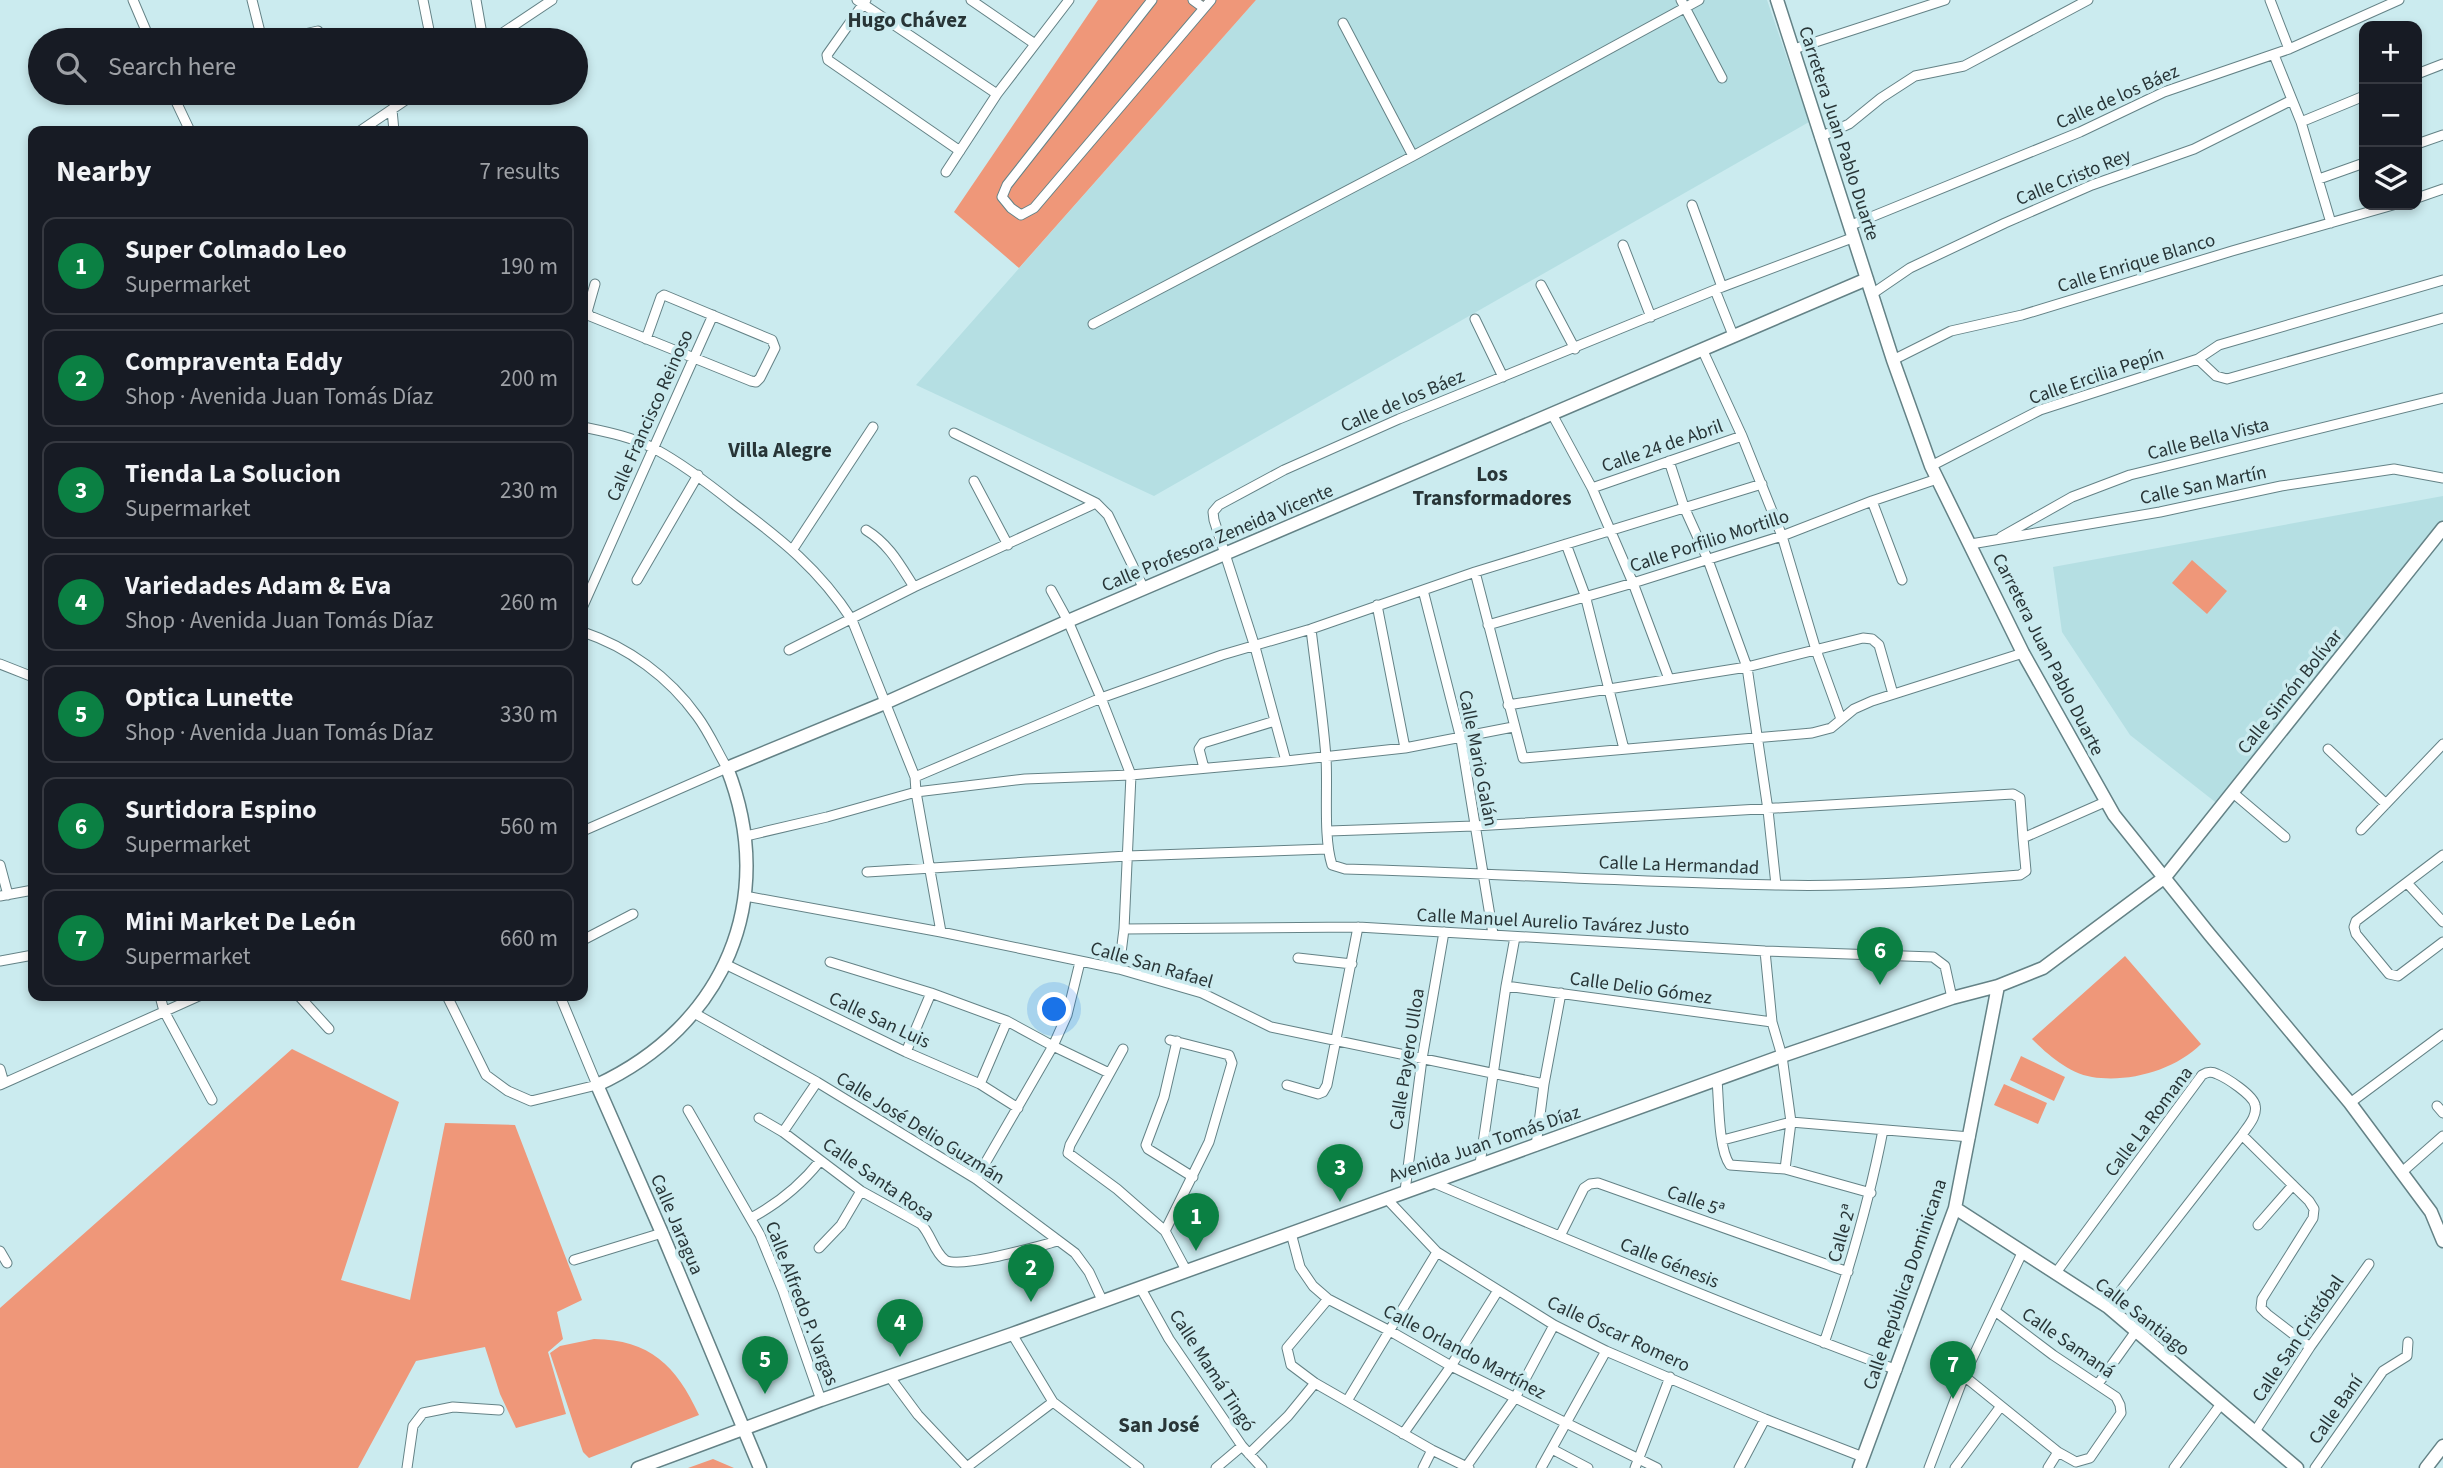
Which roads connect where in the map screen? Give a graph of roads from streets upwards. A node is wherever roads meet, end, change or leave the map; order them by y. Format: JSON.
{"nodes":[{"id":1,"x":133,"y":0,"type":"edge"},
{"id":2,"x":252,"y":0,"type":"edge"},
{"id":3,"x":423,"y":0,"type":"edge"},
{"id":4,"x":476,"y":0,"type":"edge"},
{"id":5,"x":552,"y":0,"type":"edge"},
{"id":6,"x":971,"y":0,"type":"edge"},
{"id":7,"x":1069,"y":0,"type":"edge"},
{"id":8,"x":1152,"y":0,"type":"edge"},
{"id":9,"x":1193,"y":0,"type":"edge"},
{"id":10,"x":1211,"y":0,"type":"edge"},
{"id":11,"x":1699,"y":0,"type":"edge"},
{"id":12,"x":1777,"y":0,"type":"edge"},
{"id":13,"x":1945,"y":0,"type":"edge"},
{"id":14,"x":2088,"y":0,"type":"edge"},
{"id":15,"x":2270,"y":0,"type":"edge"},
{"id":16,"x":2399,"y":0,"type":"edge"},
{"id":17,"x":862,"y":1,"type":"edge"},
{"id":18,"x":1683,"y":4,"type":"edge"},
{"id":19,"x":1204,"y":8,"type":"junction"},
{"id":20,"x":1343,"y":23,"type":"dead end"},
{"id":21,"x":145,"y":28,"type":"edge"},
{"id":22,"x":259,"y":28,"type":"edge"},
{"id":23,"x":429,"y":28,"type":"edge"},
{"id":24,"x":481,"y":28,"type":"edge"},
{"id":25,"x":510,"y":28,"type":"edge"},
{"id":26,"x":1035,"y":44,"type":"junction"},
{"id":27,"x":1794,"y":49,"type":"junction"},
{"id":28,"x":2290,"y":49,"type":"junction"},
{"id":29,"x":2274,"y":55,"type":"junction"},
{"id":30,"x":2443,"y":64,"type":"edge"},
{"id":31,"x":2422,"y":72,"type":"edge"},
{"id":32,"x":1722,"y":78,"type":"dead end"},
{"id":33,"x":997,"y":94,"type":"junction"},
{"id":34,"x":2359,"y":98,"type":"edge"},
{"id":35,"x":2292,"y":100,"type":"junction"},
{"id":36,"x":178,"y":105,"type":"edge"},
{"id":37,"x":399,"y":105,"type":"edge"},
{"id":38,"x":392,"y":110,"type":"junction"},
{"id":39,"x":2301,"y":122,"type":"junction"},
{"id":40,"x":188,"y":126,"type":"edge"},
{"id":41,"x":368,"y":126,"type":"edge"},
{"id":42,"x":394,"y":126,"type":"edge"},
{"id":43,"x":2443,"y":135,"type":"edge"},
{"id":44,"x":1820,"y":137,"type":"junction"},
{"id":45,"x":2422,"y":142,"type":"edge"},
{"id":46,"x":960,"y":151,"type":"junction"},
{"id":47,"x":1413,"y":156,"type":"junction"},
{"id":48,"x":2359,"y":165,"type":"edge"},
{"id":49,"x":946,"y":172,"type":"dead end"},
{"id":50,"x":2319,"y":178,"type":"junction"},
{"id":51,"x":2443,"y":189,"type":"edge"},
{"id":52,"x":2422,"y":196,"type":"edge"},
{"id":53,"x":1692,"y":205,"type":"dead end"},
{"id":54,"x":2376,"y":210,"type":"edge"},
{"id":55,"x":2331,"y":223,"type":"junction"},
{"id":56,"x":1851,"y":232,"type":"junction"},
{"id":57,"x":1623,"y":245,"type":"dead end"},
{"id":58,"x":1867,"y":279,"type":"junction"},
{"id":59,"x":2443,"y":280,"type":"edge"},
{"id":60,"x":595,"y":284,"type":"dead end"},
{"id":61,"x":1541,"y":285,"type":"dead end"},
{"id":62,"x":1718,"y":289,"type":"junction"},
{"id":63,"x":1872,"y":294,"type":"junction"},
{"id":64,"x":713,"y":316,"type":"junction"},
{"id":65,"x":1651,"y":317,"type":"junction"},
{"id":66,"x":2443,"y":318,"type":"edge"},
{"id":67,"x":1475,"y":319,"type":"dead end"},
{"id":68,"x":1093,"y":324,"type":"dead end"},
{"id":69,"x":1732,"y":335,"type":"junction"},
{"id":70,"x":646,"y":339,"type":"junction"},
{"id":71,"x":1575,"y":349,"type":"junction"},
{"id":72,"x":1702,"y":349,"type":"junction"},
{"id":73,"x":694,"y":358,"type":"junction"},
{"id":74,"x":2198,"y":359,"type":"junction"},
{"id":75,"x":1892,"y":360,"type":"junction"},
{"id":76,"x":1503,"y":377,"type":"junction"},
{"id":77,"x":2443,"y":398,"type":"edge"},
{"id":78,"x":1552,"y":414,"type":"junction"},
{"id":79,"x":873,"y":427,"type":"dead end"},
{"id":80,"x":588,"y":428,"type":"edge"},
{"id":81,"x":954,"y":433,"type":"dead end"},
{"id":82,"x":1742,"y":436,"type":"junction"},
{"id":83,"x":654,"y":448,"type":"junction"},
{"id":84,"x":1669,"y":461,"type":"junction"},
{"id":85,"x":1931,"y":466,"type":"junction"},
{"id":86,"x":698,"y":475,"type":"junction"},
{"id":87,"x":2443,"y":478,"type":"edge"},
{"id":88,"x":1937,"y":479,"type":"junction"},
{"id":89,"x":974,"y":481,"type":"dead end"},
{"id":90,"x":1762,"y":484,"type":"junction"},
{"id":91,"x":1592,"y":488,"type":"junction"},
{"id":92,"x":1872,"y":501,"type":"junction"},
{"id":93,"x":1096,"y":503,"type":"junction"},
{"id":94,"x":1684,"y":507,"type":"junction"},
{"id":95,"x":2443,"y":528,"type":"edge"},
{"id":96,"x":866,"y":530,"type":"dead end"},
{"id":97,"x":1610,"y":530,"type":"junction"},
{"id":98,"x":1782,"y":536,"type":"junction"},
{"id":99,"x":1993,"y":542,"type":"junction"},
{"id":100,"x":1566,"y":544,"type":"junction"},
{"id":101,"x":1971,"y":544,"type":"junction"},
{"id":102,"x":1008,"y":545,"type":"junction"},
{"id":103,"x":793,"y":549,"type":"junction"},
{"id":104,"x":1224,"y":556,"type":"junction"},
{"id":105,"x":1708,"y":560,"type":"junction"},
{"id":106,"x":1475,"y":572,"type":"junction"},
{"id":107,"x":637,"y":579,"type":"dead end"},
{"id":108,"x":1902,"y":580,"type":"dead end"},
{"id":109,"x":1633,"y":583,"type":"junction"},
{"id":110,"x":914,"y":587,"type":"junction"},
{"id":111,"x":1144,"y":589,"type":"junction"},
{"id":112,"x":1051,"y":590,"type":"dead end"},
{"id":113,"x":1423,"y":590,"type":"junction"},
{"id":114,"x":588,"y":595,"type":"edge"},
{"id":115,"x":1585,"y":596,"type":"junction"},
{"id":116,"x":1377,"y":605,"type":"junction"},
{"id":117,"x":852,"y":620,"type":"junction"},
{"id":118,"x":1068,"y":621,"type":"junction"},
{"id":119,"x":1488,"y":625,"type":"junction"},
{"id":120,"x":1311,"y":629,"type":"junction"},
{"id":121,"x":588,"y":634,"type":"edge"},
{"id":122,"x":1255,"y":647,"type":"junction"},
{"id":123,"x":789,"y":650,"type":"dead end"},
{"id":124,"x":1816,"y":650,"type":"junction"},
{"id":125,"x":2023,"y":653,"type":"junction"},
{"id":126,"x":1746,"y":667,"type":"junction"},
{"id":127,"x":1,"y":668,"type":"edge"},
{"id":128,"x":28,"y":676,"type":"edge"},
{"id":129,"x":1669,"y":679,"type":"junction"},
{"id":130,"x":1607,"y":689,"type":"junction"},
{"id":131,"x":1893,"y":694,"type":"junction"},
{"id":132,"x":1101,"y":698,"type":"junction"},
{"id":133,"x":885,"y":703,"type":"junction"},
{"id":134,"x":1508,"y":705,"type":"junction"},
{"id":135,"x":1841,"y":719,"type":"junction"},
{"id":136,"x":1275,"y":720,"type":"junction"},
{"id":137,"x":1513,"y":727,"type":"junction"},
{"id":138,"x":1461,"y":739,"type":"junction"},
{"id":139,"x":1756,"y":740,"type":"junction"},
{"id":140,"x":2443,"y":744,"type":"edge"},
{"id":141,"x":1405,"y":748,"type":"junction"},
{"id":142,"x":2328,"y":749,"type":"dead end"},
{"id":143,"x":1624,"y":750,"type":"junction"},
{"id":144,"x":1326,"y":756,"type":"junction"},
{"id":145,"x":1286,"y":761,"type":"junction"},
{"id":146,"x":727,"y":768,"type":"junction"},
{"id":147,"x":1204,"y":768,"type":"junction"},
{"id":148,"x":1131,"y":775,"type":"junction"},
{"id":149,"x":915,"y":777,"type":"junction"},
{"id":150,"x":916,"y":792,"type":"junction"},
{"id":151,"x":2232,"y":792,"type":"junction"},
{"id":152,"x":2105,"y":802,"type":"junction"},
{"id":153,"x":2386,"y":804,"type":"junction"},
{"id":154,"x":1768,"y":810,"type":"junction"},
{"id":155,"x":1475,"y":826,"type":"junction"},
{"id":156,"x":588,"y":829,"type":"edge"},
{"id":157,"x":2361,"y":830,"type":"dead end"},
{"id":158,"x":1329,"y":831,"type":"junction"},
{"id":159,"x":746,"y":836,"type":"junction"},
{"id":160,"x":2285,"y":837,"type":"dead end"},
{"id":161,"x":2023,"y":838,"type":"junction"},
{"id":162,"x":1327,"y":849,"type":"junction"},
{"id":163,"x":2443,"y":855,"type":"edge"},
{"id":164,"x":1126,"y":856,"type":"junction"},
{"id":165,"x":0,"y":865,"type":"edge"},
{"id":166,"x":930,"y":868,"type":"junction"},
{"id":167,"x":867,"y":872,"type":"dead end"},
{"id":168,"x":1483,"y":873,"type":"junction"},
{"id":169,"x":2165,"y":877,"type":"junction"},
{"id":170,"x":2408,"y":884,"type":"junction"},
{"id":171,"x":1776,"y":885,"type":"junction"},
{"id":172,"x":28,"y":891,"type":"edge"},
{"id":173,"x":4,"y":895,"type":"edge"},
{"id":174,"x":745,"y":896,"type":"junction"},
{"id":175,"x":633,"y":914,"type":"dead end"},
{"id":176,"x":2443,"y":922,"type":"edge"},
{"id":177,"x":1358,"y":927,"type":"junction"},
{"id":178,"x":1124,"y":929,"type":"junction"},
{"id":179,"x":941,"y":932,"type":"junction"},
{"id":180,"x":1444,"y":932,"type":"junction"},
{"id":181,"x":1493,"y":934,"type":"junction"},
{"id":182,"x":588,"y":937,"type":"edge"},
{"id":183,"x":1515,"y":937,"type":"junction"},
{"id":184,"x":2443,"y":942,"type":"edge"},
{"id":185,"x":1765,"y":951,"type":"junction"},
{"id":186,"x":28,"y":956,"type":"edge"},
{"id":187,"x":1297,"y":958,"type":"dead end"},
{"id":188,"x":0,"y":961,"type":"edge"},
{"id":189,"x":830,"y":962,"type":"dead end"},
{"id":190,"x":1080,"y":962,"type":"junction"},
{"id":191,"x":725,"y":964,"type":"junction"},
{"id":192,"x":1352,"y":964,"type":"junction"},
{"id":193,"x":1119,"y":970,"type":"junction"},
{"id":194,"x":1506,"y":986,"type":"junction"},
{"id":195,"x":1998,"y":986,"type":"junction"},
{"id":196,"x":931,"y":993,"type":"junction"},
{"id":197,"x":1561,"y":993,"type":"junction"},
{"id":198,"x":1952,"y":998,"type":"junction"},
{"id":199,"x":161,"y":1001,"type":"edge"},
{"id":200,"x":189,"y":1001,"type":"edge"},
{"id":201,"x":304,"y":1001,"type":"edge"},
{"id":202,"x":449,"y":1001,"type":"edge"},
{"id":203,"x":562,"y":1001,"type":"edge"},
{"id":204,"x":164,"y":1012,"type":"junction"},
{"id":205,"x":694,"y":1013,"type":"junction"},
{"id":206,"x":1007,"y":1021,"type":"junction"},
{"id":207,"x":1772,"y":1022,"type":"junction"},
{"id":208,"x":329,"y":1029,"type":"dead end"},
{"id":209,"x":2443,"y":1034,"type":"edge"},
{"id":210,"x":1337,"y":1041,"type":"junction"},
{"id":211,"x":1053,"y":1046,"type":"junction"},
{"id":212,"x":1123,"y":1049,"type":"dead end"},
{"id":213,"x":906,"y":1052,"type":"junction"},
{"id":214,"x":1782,"y":1056,"type":"junction"},
{"id":215,"x":1422,"y":1059,"type":"junction"},
{"id":216,"x":0,"y":1069,"type":"edge"},
{"id":217,"x":1109,"y":1073,"type":"junction"},
{"id":218,"x":1493,"y":1073,"type":"junction"},
{"id":219,"x":1717,"y":1080,"type":"junction"},
{"id":220,"x":817,"y":1083,"type":"junction"},
{"id":221,"x":2,"y":1084,"type":"edge"},
{"id":222,"x":980,"y":1084,"type":"junction"},
{"id":223,"x":1544,"y":1084,"type":"junction"},
{"id":224,"x":597,"y":1085,"type":"junction"},
{"id":225,"x":1287,"y":1085,"type":"dead end"},
{"id":226,"x":212,"y":1100,"type":"dead end"},
{"id":227,"x":2350,"y":1103,"type":"junction"},
{"id":228,"x":1018,"y":1108,"type":"junction"},
{"id":229,"x":688,"y":1110,"type":"dead end"},
{"id":230,"x":759,"y":1118,"type":"dead end"},
{"id":231,"x":1791,"y":1122,"type":"junction"},
{"id":232,"x":1883,"y":1130,"type":"junction"},
{"id":233,"x":783,"y":1132,"type":"junction"},
{"id":234,"x":2242,"y":1135,"type":"junction"},
{"id":235,"x":2443,"y":1136,"type":"edge"},
{"id":236,"x":1970,"y":1137,"type":"junction"},
{"id":237,"x":1723,"y":1140,"type":"junction"},
{"id":238,"x":1536,"y":1146,"type":"junction"},
{"id":239,"x":820,"y":1161,"type":"junction"},
{"id":240,"x":1480,"y":1164,"type":"junction"},
{"id":241,"x":1785,"y":1170,"type":"junction"},
{"id":242,"x":2402,"y":1172,"type":"junction"},
{"id":243,"x":1193,"y":1177,"type":"junction"},
{"id":244,"x":976,"y":1179,"type":"junction"},
{"id":245,"x":1432,"y":1182,"type":"junction"},
{"id":246,"x":2293,"y":1185,"type":"junction"},
{"id":247,"x":861,"y":1191,"type":"junction"},
{"id":248,"x":1405,"y":1191,"type":"junction"},
{"id":249,"x":1871,"y":1194,"type":"junction"},
{"id":250,"x":1386,"y":1198,"type":"junction"},
{"id":251,"x":1955,"y":1208,"type":"junction"},
{"id":252,"x":751,"y":1218,"type":"junction"},
{"id":253,"x":2258,"y":1225,"type":"dead end"},
{"id":254,"x":1164,"y":1231,"type":"junction"},
{"id":255,"x":662,"y":1233,"type":"junction"},
{"id":256,"x":1291,"y":1233,"type":"junction"},
{"id":257,"x":1560,"y":1237,"type":"junction"},
{"id":258,"x":1058,"y":1241,"type":"junction"},
{"id":259,"x":2443,"y":1241,"type":"edge"},
{"id":260,"x":819,"y":1248,"type":"dead end"},
{"id":261,"x":0,"y":1251,"type":"edge"},
{"id":262,"x":1437,"y":1252,"type":"junction"},
{"id":263,"x":2022,"y":1253,"type":"junction"},
{"id":264,"x":574,"y":1260,"type":"dead end"},
{"id":265,"x":7,"y":1263,"type":"dead end"},
{"id":266,"x":2369,"y":1264,"type":"dead end"},
{"id":267,"x":1186,"y":1270,"type":"junction"},
{"id":268,"x":1848,"y":1272,"type":"junction"},
{"id":269,"x":2055,"y":1274,"type":"junction"},
{"id":270,"x":1140,"y":1287,"type":"junction"},
{"id":271,"x":1497,"y":1292,"type":"junction"},
{"id":272,"x":1328,"y":1299,"type":"junction"},
{"id":273,"x":1102,"y":1300,"type":"junction"},
{"id":274,"x":2108,"y":1307,"type":"junction"},
{"id":275,"x":1995,"y":1311,"type":"junction"},
{"id":276,"x":1554,"y":1325,"type":"junction"},
{"id":277,"x":1390,"y":1331,"type":"junction"},
{"id":278,"x":2136,"y":1331,"type":"junction"},
{"id":279,"x":1012,"y":1334,"type":"junction"},
{"id":280,"x":2408,"y":1342,"type":"dead end"},
{"id":281,"x":1824,"y":1343,"type":"junction"},
{"id":282,"x":2310,"y":1347,"type":"junction"},
{"id":283,"x":1606,"y":1351,"type":"junction"},
{"id":284,"x":1451,"y":1366,"type":"junction"},
{"id":285,"x":1897,"y":1370,"type":"junction"},
{"id":286,"x":889,"y":1376,"type":"junction"},
{"id":287,"x":1964,"y":1376,"type":"junction"},
{"id":288,"x":1670,"y":1377,"type":"junction"},
{"id":289,"x":1315,"y":1382,"type":"junction"},
{"id":290,"x":2098,"y":1384,"type":"junction"},
{"id":291,"x":1515,"y":1398,"type":"junction"},
{"id":292,"x":821,"y":1400,"type":"junction"},
{"id":293,"x":1347,"y":1401,"type":"junction"},
{"id":294,"x":1053,"y":1402,"type":"junction"},
{"id":295,"x":2221,"y":1404,"type":"junction"},
{"id":296,"x":2001,"y":1406,"type":"junction"},
{"id":297,"x":499,"y":1410,"type":"dead end"},
{"id":298,"x":1765,"y":1419,"type":"junction"},
{"id":299,"x":1566,"y":1424,"type":"junction"},
{"id":300,"x":742,"y":1430,"type":"junction"},
{"id":301,"x":2255,"y":1433,"type":"junction"},
{"id":302,"x":1403,"y":1434,"type":"junction"},
{"id":303,"x":1242,"y":1446,"type":"junction"},
{"id":304,"x":2443,"y":1446,"type":"edge"},
{"id":305,"x":1552,"y":1449,"type":"junction"},
{"id":306,"x":1432,"y":1450,"type":"junction"},
{"id":307,"x":2058,"y":1452,"type":"junction"},
{"id":308,"x":1249,"y":1454,"type":"junction"},
{"id":309,"x":1640,"y":1458,"type":"junction"},
{"id":310,"x":1861,"y":1463,"type":"edge"},
{"id":311,"x":2177,"y":1464,"type":"edge"},
{"id":312,"x":2443,"y":1464,"type":"edge"},
{"id":313,"x":2427,"y":1466,"type":"edge"},
{"id":314,"x":1467,"y":1467,"type":"edge"},
{"id":315,"x":407,"y":1468,"type":"edge"},
{"id":316,"x":638,"y":1468,"type":"edge"},
{"id":317,"x":760,"y":1468,"type":"edge"},
{"id":318,"x":968,"y":1468,"type":"edge"},
{"id":319,"x":1139,"y":1468,"type":"edge"},
{"id":320,"x":1216,"y":1468,"type":"edge"},
{"id":321,"x":1262,"y":1468,"type":"edge"},
{"id":322,"x":1423,"y":1468,"type":"edge"},
{"id":323,"x":1541,"y":1468,"type":"edge"},
{"id":324,"x":1588,"y":1468,"type":"edge"},
{"id":325,"x":1635,"y":1468,"type":"edge"},
{"id":326,"x":1657,"y":1468,"type":"edge"},
{"id":327,"x":1739,"y":1468,"type":"edge"},
{"id":328,"x":1929,"y":1468,"type":"edge"},
{"id":329,"x":1955,"y":1468,"type":"edge"},
{"id":330,"x":2048,"y":1468,"type":"edge"},
{"id":331,"x":2190,"y":1468,"type":"edge"},
{"id":332,"x":2297,"y":1468,"type":"edge"},
{"id":333,"x":2315,"y":1468,"type":"edge"}],
"edges":[{"from":1,"to":21,"type":"street"},
{"from":2,"to":22,"type":"street"},
{"from":3,"to":23,"type":"street"},
{"from":4,"to":24,"type":"street"},
{"from":5,"to":25,"type":"street"},
{"from":6,"to":26,"type":"street"},
{"from":7,"to":26,"type":"street"},
{"from":8,"to":19,"type":"street"},
{"from":9,"to":19,"type":"street"},
{"from":10,"to":19,"type":"street"},
{"from":11,"to":18,"type":"street"},
{"from":12,"to":27,"type":"street","name":"Carretera Juan Pablo Duarte"},
{"from":13,"to":27,"type":"street"},
{"from":14,"to":44,"type":"street"},
{"from":15,"to":28,"type":"street"},
{"from":16,"to":28,"type":"street","name":"Calle de los Báez"},
{"from":17,"to":33,"type":"street"},
{"from":17,"to":46,"type":"street"},
{"from":18,"to":32,"type":"street"},
{"from":18,"to":47,"type":"street"},
{"from":20,"to":47,"type":"street"},
{"from":26,"to":33,"type":"street"},
{"from":27,"to":44,"type":"street","name":"Carretera Juan Pablo Duarte"},
{"from":28,"to":29,"type":"street","name":"Calle de los Báez"},
{"from":29,"to":35,"type":"street"},
{"from":29,"to":56,"type":"street","name":"Calle de los Báez"},
{"from":30,"to":31,"type":"street"},
{"from":33,"to":46,"type":"street"},
{"from":34,"to":39,"type":"street"},
{"from":35,"to":39,"type":"street"},
{"from":35,"to":63,"type":"street","name":"Calle Cristo Rey"},
{"from":36,"to":40,"type":"street"},
{"from":37,"to":38,"type":"street"},
{"from":38,"to":41,"type":"street"},
{"from":38,"to":42,"type":"street"},
{"from":39,"to":50,"type":"street"},
{"from":43,"to":45,"type":"street"},
{"from":44,"to":56,"type":"street","name":"Carretera Juan Pablo Duarte"},
{"from":46,"to":49,"type":"street"},
{"from":47,"to":68,"type":"street"},
{"from":48,"to":50,"type":"street"},
{"from":50,"to":55,"type":"street"},
{"from":51,"to":52,"type":"street"},
{"from":53,"to":62,"type":"street"},
{"from":54,"to":55,"type":"street","name":"Calle Enrique Blanco"},
{"from":55,"to":75,"type":"street","name":"Calle Enrique Blanco"},
{"from":56,"to":58,"type":"street","name":"Carretera Juan Pablo Duarte"},
{"from":56,"to":62,"type":"street","name":"Calle de los Báez"},
{"from":57,"to":65,"type":"street"},
{"from":58,"to":63,"type":"street","name":"Carretera Juan Pablo Duarte"},
{"from":58,"to":69,"type":"street","name":"Calle Profesora Zeneida Vicente"},
{"from":59,"to":74,"type":"street","name":"Calle Ercilia Pepín"},
{"from":60,"to":70,"type":"street"},
{"from":61,"to":71,"type":"street"},
{"from":62,"to":65,"type":"street","name":"Calle de los Báez"},
{"from":62,"to":69,"type":"street"},
{"from":63,"to":75,"type":"street","name":"Carretera Juan Pablo Duarte"},
{"from":64,"to":70,"type":"street"},
{"from":64,"to":73,"type":"street","name":"Calle Francisco Reinoso"},
{"from":64,"to":73,"type":"street"},
{"from":65,"to":71,"type":"street","name":"Calle de los Báez"},
{"from":66,"to":74,"type":"street"},
{"from":67,"to":76,"type":"street"},
{"from":69,"to":72,"type":"street","name":"Calle Profesora Zeneida Vicente"},
{"from":70,"to":73,"type":"street"},
{"from":71,"to":76,"type":"street","name":"Calle de los Báez"},
{"from":72,"to":78,"type":"street","name":"Calle Profesora Zeneida Vicente"},
{"from":72,"to":82,"type":"street"},
{"from":73,"to":83,"type":"street","name":"Calle Francisco Reinoso"},
{"from":74,"to":85,"type":"street","name":"Calle Ercilia Pepín"},
{"from":75,"to":85,"type":"street","name":"Carretera Juan Pablo Duarte"},
{"from":76,"to":104,"type":"street","name":"Calle de los Báez"},
{"from":77,"to":99,"type":"street","name":"Calle Bella Vista"},
{"from":78,"to":91,"type":"street"},
{"from":78,"to":104,"type":"street","name":"Calle Profesora Zeneida Vicente"},
{"from":79,"to":103,"type":"street"},
{"from":80,"to":83,"type":"street"},
{"from":81,"to":93,"type":"street"},
{"from":82,"to":84,"type":"street","name":"Calle 24 de Abril"},
{"from":82,"to":90,"type":"street"},
{"from":83,"to":86,"type":"street"},
{"from":83,"to":114,"type":"street","name":"Calle Francisco Reinoso"},
{"from":84,"to":91,"type":"street","name":"Calle 24 de Abril"},
{"from":84,"to":94,"type":"street"},
{"from":85,"to":88,"type":"street","name":"Carretera Juan Pablo Duarte"},
{"from":86,"to":103,"type":"street"},
{"from":86,"to":107,"type":"street"},
{"from":87,"to":99,"type":"street","name":"Calle San Martín"},
{"from":88,"to":92,"type":"street","name":"Calle Porfilio Mortillo"},
{"from":88,"to":101,"type":"street","name":"Carretera Juan Pablo Duarte"},
{"from":89,"to":102,"type":"street"},
{"from":90,"to":94,"type":"street"},
{"from":90,"to":98,"type":"street"},
{"from":91,"to":97,"type":"street"},
{"from":92,"to":98,"type":"street","name":"Calle Porfilio Mortillo"},
{"from":92,"to":108,"type":"street"},
{"from":93,"to":102,"type":"street"},
{"from":93,"to":111,"type":"street"},
{"from":94,"to":97,"type":"street"},
{"from":94,"to":105,"type":"street"},
{"from":95,"to":151,"type":"street","name":"Calle Simón Bolívar"},
{"from":96,"to":110,"type":"street"},
{"from":97,"to":100,"type":"street"},
{"from":97,"to":109,"type":"street"},
{"from":98,"to":105,"type":"street","name":"Calle Porfilio Mortillo"},
{"from":98,"to":124,"type":"street"},
{"from":99,"to":101,"type":"street","name":"Calle San Martín"},
{"from":100,"to":106,"type":"street"},
{"from":100,"to":115,"type":"street"},
{"from":101,"to":125,"type":"street","name":"Carretera Juan Pablo Duarte"},
{"from":102,"to":110,"type":"street"},
{"from":103,"to":117,"type":"street"},
{"from":104,"to":111,"type":"street","name":"Calle Profesora Zeneida Vicente"},
{"from":104,"to":122,"type":"street","name":"Calle de los Báez"},
{"from":105,"to":109,"type":"street","name":"Calle Porfilio Mortillo"},
{"from":105,"to":126,"type":"street"},
{"from":106,"to":113,"type":"street"},
{"from":106,"to":119,"type":"street"},
{"from":109,"to":115,"type":"street","name":"Calle Porfilio Mortillo"},
{"from":109,"to":129,"type":"street"},
{"from":110,"to":117,"type":"street"},
{"from":111,"to":118,"type":"street","name":"Calle Profesora Zeneida Vicente"},
{"from":112,"to":118,"type":"street"},
{"from":113,"to":116,"type":"street"},
{"from":113,"to":138,"type":"street","name":"Calle Mario Galán"},
{"from":115,"to":119,"type":"street","name":"Calle Porfilio Mortillo"},
{"from":115,"to":130,"type":"street"},
{"from":116,"to":120,"type":"street"},
{"from":116,"to":141,"type":"street"},
{"from":117,"to":123,"type":"street"},
{"from":117,"to":133,"type":"street"},
{"from":118,"to":132,"type":"street"},
{"from":118,"to":133,"type":"street","name":"Calle Profesora Zeneida Vicente"},
{"from":119,"to":134,"type":"street"},
{"from":120,"to":122,"type":"street"},
{"from":120,"to":144,"type":"street"},
{"from":121,"to":146,"type":"street"},
{"from":122,"to":132,"type":"street"},
{"from":122,"to":136,"type":"street","name":"Calle de los Báez"},
{"from":124,"to":126,"type":"street"},
{"from":124,"to":131,"type":"street"},
{"from":124,"to":135,"type":"street"},
{"from":125,"to":131,"type":"street"},
{"from":125,"to":152,"type":"street","name":"Carretera Juan Pablo Duarte"},
{"from":126,"to":129,"type":"street"},
{"from":126,"to":139,"type":"street"},
{"from":127,"to":128,"type":"street"},
{"from":129,"to":130,"type":"street"},
{"from":130,"to":134,"type":"street"},
{"from":130,"to":143,"type":"street"},
{"from":131,"to":135,"type":"street"},
{"from":132,"to":148,"type":"street"},
{"from":132,"to":149,"type":"street"},
{"from":133,"to":146,"type":"street","name":"Calle Profesora Zeneida Vicente"},
{"from":133,"to":149,"type":"street"},
{"from":134,"to":137,"type":"street"},
{"from":135,"to":139,"type":"street"},
{"from":136,"to":145,"type":"street","name":"Calle de los Báez"},
{"from":136,"to":147,"type":"street"},
{"from":137,"to":138,"type":"street"},
{"from":137,"to":143,"type":"street"},
{"from":138,"to":141,"type":"street"},
{"from":138,"to":155,"type":"street","name":"Calle Mario Galán"},
{"from":139,"to":143,"type":"street"},
{"from":139,"to":154,"type":"street"},
{"from":140,"to":153,"type":"street"},
{"from":141,"to":144,"type":"street"},
{"from":142,"to":153,"type":"street"},
{"from":144,"to":145,"type":"street"},
{"from":144,"to":158,"type":"street"},
{"from":145,"to":147,"type":"street"},
{"from":146,"to":156,"type":"street","name":"Calle Profesora Zeneida Vicente"},
{"from":146,"to":159,"type":"street"},
{"from":147,"to":148,"type":"street"},
{"from":148,"to":150,"type":"street"},
{"from":148,"to":164,"type":"street"},
{"from":149,"to":150,"type":"street"},
{"from":150,"to":159,"type":"street"},
{"from":150,"to":166,"type":"street"},
{"from":151,"to":160,"type":"street"},
{"from":151,"to":169,"type":"street","name":"Calle Simón Bolívar"},
{"from":152,"to":161,"type":"street"},
{"from":152,"to":169,"type":"street","name":"Carretera Juan Pablo Duarte"},
{"from":153,"to":157,"type":"street"},
{"from":154,"to":155,"type":"street"},
{"from":154,"to":161,"type":"street"},
{"from":154,"to":171,"type":"street"},
{"from":155,"to":158,"type":"street"},
{"from":155,"to":168,"type":"street","name":"Calle Mario Galán"},
{"from":158,"to":162,"type":"street"},
{"from":159,"to":174,"type":"street"},
{"from":161,"to":171,"type":"street","name":"Calle La Hermandad"},
{"from":162,"to":164,"type":"street"},
{"from":162,"to":168,"type":"street","name":"Calle La Hermandad"},
{"from":163,"to":170,"type":"street"},
{"from":164,"to":166,"type":"street"},
{"from":164,"to":178,"type":"street"},
{"from":165,"to":173,"type":"street"},
{"from":166,"to":167,"type":"street"},
{"from":166,"to":179,"type":"street"},
{"from":168,"to":171,"type":"street","name":"Calle La Hermandad"},
{"from":168,"to":181,"type":"street","name":"Calle Mario Galán"},
{"from":169,"to":195,"type":"street","name":"Avenida Juan Tomás Díaz"},
{"from":169,"to":227,"type":"street","name":"Carretera Juan Pablo Duarte"},
{"from":170,"to":176,"type":"street"},
{"from":170,"to":184,"type":"street"},
{"from":172,"to":173,"type":"street"},
{"from":174,"to":179,"type":"street","name":"Calle San Rafael"},
{"from":174,"to":191,"type":"street"},
{"from":175,"to":182,"type":"street"},
{"from":177,"to":178,"type":"street","name":"Calle Manuel Aurelio Tavárez Justo"},
{"from":177,"to":180,"type":"street","name":"Calle Manuel Aurelio Tavárez Justo"},
{"from":177,"to":192,"type":"street"},
{"from":178,"to":193,"type":"street"},
{"from":179,"to":190,"type":"street","name":"Calle San Rafael"},
{"from":180,"to":181,"type":"street","name":"Calle Manuel Aurelio Tavárez Justo"},
{"from":180,"to":215,"type":"street","name":"Calle Payero Ulloa"},
{"from":181,"to":183,"type":"street","name":"Calle Manuel Aurelio Tavárez Justo"},
{"from":183,"to":185,"type":"street","name":"Calle Manuel Aurelio Tavárez Justo"},
{"from":183,"to":194,"type":"street"},
{"from":185,"to":198,"type":"street","name":"Calle Manuel Aurelio Tavárez Justo"},
{"from":185,"to":207,"type":"street"},
{"from":186,"to":188,"type":"street"},
{"from":187,"to":192,"type":"street"},
{"from":189,"to":196,"type":"street"},
{"from":190,"to":193,"type":"street","name":"Calle San Rafael"},
{"from":190,"to":211,"type":"street"},
{"from":191,"to":205,"type":"street"},
{"from":191,"to":213,"type":"street","name":"Calle San Luis"},
{"from":192,"to":210,"type":"street"},
{"from":193,"to":210,"type":"street","name":"Calle San Rafael"},
{"from":194,"to":197,"type":"street","name":"Calle Delio Gómez"},
{"from":194,"to":218,"type":"street"},
{"from":195,"to":198,"type":"street","name":"Avenida Juan Tomás Díaz"},
{"from":195,"to":236,"type":"street","name":"Calle República Dominicana"},
{"from":196,"to":206,"type":"street"},
{"from":196,"to":213,"type":"street"},
{"from":197,"to":207,"type":"street","name":"Calle Delio Gómez"},
{"from":197,"to":223,"type":"street"},
{"from":198,"to":214,"type":"street","name":"Avenida Juan Tomás Díaz"},
{"from":199,"to":204,"type":"street"},
{"from":200,"to":204,"type":"street"},
{"from":201,"to":208,"type":"street"},
{"from":202,"to":224,"type":"street"},
{"from":203,"to":224,"type":"street","name":"Calle Jaragua"},
{"from":204,"to":221,"type":"street"},
{"from":204,"to":226,"type":"street"},
{"from":205,"to":220,"type":"street","name":"Calle José Delio Guzmán"},
{"from":205,"to":224,"type":"street"},
{"from":206,"to":211,"type":"street"},
{"from":206,"to":222,"type":"street"},
{"from":207,"to":214,"type":"street"},
{"from":209,"to":227,"type":"street"},
{"from":210,"to":215,"type":"street","name":"Calle San Rafael"},
{"from":210,"to":225,"type":"street"},
{"from":211,"to":217,"type":"street"},
{"from":211,"to":228,"type":"street"},
{"from":212,"to":217,"type":"street"},
{"from":213,"to":222,"type":"street","name":"Calle San Luis"},
{"from":214,"to":219,"type":"street","name":"Avenida Juan Tomás Díaz"},
{"from":214,"to":231,"type":"street"},
{"from":215,"to":218,"type":"street","name":"Calle San Rafael"},
{"from":215,"to":248,"type":"street","name":"Calle Payero Ulloa"},
{"from":216,"to":221,"type":"street"},
{"from":217,"to":254,"type":"street"},
{"from":218,"to":223,"type":"street","name":"Calle San Rafael"},
{"from":218,"to":240,"type":"street"},
{"from":219,"to":237,"type":"street"},
{"from":219,"to":238,"type":"street","name":"Avenida Juan Tomás Díaz"},
{"from":220,"to":233,"type":"street"},
{"from":220,"to":244,"type":"street","name":"Calle José Delio Guzmán"},
{"from":222,"to":228,"type":"street","name":"Calle San Luis"},
{"from":223,"to":238,"type":"street"},
{"from":224,"to":255,"type":"street","name":"Calle Jaragua"},
{"from":227,"to":242,"type":"street","name":"Carretera Juan Pablo Duarte"},
{"from":228,"to":244,"type":"street"},
{"from":229,"to":252,"type":"street","name":"Calle Alfredo P. Vargas"},
{"from":230,"to":233,"type":"street","name":"Calle Santa Rosa"},
{"from":231,"to":232,"type":"street"},
{"from":231,"to":237,"type":"street"},
{"from":231,"to":241,"type":"street"},
{"from":232,"to":236,"type":"street"},
{"from":232,"to":249,"type":"street","name":"Calle 2ª"},
{"from":233,"to":239,"type":"street","name":"Calle Santa Rosa"},
{"from":234,"to":246,"type":"street"},
{"from":234,"to":269,"type":"street","name":"Calle La Romana"},
{"from":234,"to":274,"type":"street","name":"Calle La Romana"},
{"from":235,"to":242,"type":"street"},
{"from":236,"to":251,"type":"street","name":"Calle República Dominicana"},
{"from":237,"to":241,"type":"street"},
{"from":238,"to":240,"type":"street","name":"Avenida Juan Tomás Díaz"},
{"from":239,"to":247,"type":"street","name":"Calle Santa Rosa"},
{"from":239,"to":252,"type":"street"},
{"from":240,"to":245,"type":"street","name":"Avenida Juan Tomás Díaz"},
{"from":241,"to":249,"type":"street"},
{"from":242,"to":259,"type":"street","name":"Carretera Juan Pablo Duarte"},
{"from":243,"to":243,"type":"street"},
{"from":243,"to":254,"type":"street"},
{"from":244,"to":258,"type":"street","name":"Calle José Delio Guzmán"},
{"from":245,"to":248,"type":"street","name":"Avenida Juan Tomás Díaz"},
{"from":245,"to":257,"type":"street","name":"Calle Génesis"},
{"from":246,"to":253,"type":"street"},
{"from":246,"to":282,"type":"street"},
{"from":247,"to":258,"type":"street","name":"Calle Santa Rosa"},
{"from":247,"to":260,"type":"street"},
{"from":248,"to":250,"type":"street","name":"Avenida Juan Tomás Díaz"},
{"from":249,"to":268,"type":"street","name":"Calle 2ª"},
{"from":250,"to":256,"type":"street","name":"Avenida Juan Tomás Díaz"},
{"from":250,"to":262,"type":"street","name":"Calle Óscar Romero"},
{"from":251,"to":263,"type":"street","name":"Calle Santiago"},
{"from":251,"to":285,"type":"street","name":"Calle República Dominicana"},
{"from":252,"to":292,"type":"street","name":"Calle Alfredo P. Vargas"},
{"from":254,"to":267,"type":"street"},
{"from":255,"to":264,"type":"street"},
{"from":255,"to":300,"type":"street","name":"Calle Jaragua"},
{"from":256,"to":267,"type":"street","name":"Avenida Juan Tomás Díaz"},
{"from":256,"to":272,"type":"street","name":"Calle Orlando Martínez"},
{"from":257,"to":268,"type":"street","name":"Calle 5ª"},
{"from":257,"to":281,"type":"street","name":"Calle Génesis"},
{"from":258,"to":273,"type":"street","name":"Calle José Delio Guzmán"},
{"from":261,"to":265,"type":"street"},
{"from":262,"to":271,"type":"street","name":"Calle Óscar Romero"},
{"from":262,"to":277,"type":"street"},
{"from":263,"to":269,"type":"street","name":"Calle Santiago"},
{"from":263,"to":275,"type":"street"},
{"from":266,"to":282,"type":"street","name":"Calle San Cristóbal"},
{"from":267,"to":270,"type":"street","name":"Avenida Juan Tomás Díaz"},
{"from":268,"to":281,"type":"street","name":"Calle 2ª"},
{"from":269,"to":274,"type":"street","name":"Calle Santiago"},
{"from":270,"to":273,"type":"street","name":"Avenida Juan Tomás Díaz"},
{"from":270,"to":303,"type":"street","name":"Calle Mamá Tingó"},
{"from":271,"to":276,"type":"street","name":"Calle Óscar Romero"},
{"from":271,"to":284,"type":"street"},
{"from":272,"to":277,"type":"street","name":"Calle Orlando Martínez"},
{"from":272,"to":289,"type":"street"},
{"from":273,"to":279,"type":"street","name":"Avenida Juan Tomás Díaz"},
{"from":274,"to":278,"type":"street","name":"Calle Santiago"},
{"from":275,"to":287,"type":"street"},
{"from":275,"to":290,"type":"street","name":"Calle Samaná"},
{"from":276,"to":283,"type":"street","name":"Calle Óscar Romero"},
{"from":276,"to":291,"type":"street"},
{"from":277,"to":284,"type":"street","name":"Calle Orlando Martínez"},
{"from":277,"to":293,"type":"street"},
{"from":278,"to":290,"type":"street"},
{"from":278,"to":295,"type":"street","name":"Calle Santiago"},
{"from":279,"to":286,"type":"street","name":"Avenida Juan Tomás Díaz"},
{"from":279,"to":294,"type":"street"},
{"from":280,"to":333,"type":"street","name":"Calle Baní"},
{"from":281,"to":285,"type":"street","name":"Calle Génesis"},
{"from":282,"to":301,"type":"street","name":"Calle San Cristóbal"},
{"from":283,"to":288,"type":"street","name":"Calle Óscar Romero"},
{"from":283,"to":299,"type":"street"},
{"from":284,"to":291,"type":"street","name":"Calle Orlando Martínez"},
{"from":284,"to":302,"type":"street"},
{"from":285,"to":310,"type":"street","name":"Calle República Dominicana"},
{"from":286,"to":292,"type":"street","name":"Avenida Juan Tomás Díaz"},
{"from":286,"to":318,"type":"street"},
{"from":287,"to":296,"type":"street"},
{"from":287,"to":328,"type":"street"},
{"from":288,"to":298,"type":"street","name":"Calle Óscar Romero"},
{"from":288,"to":309,"type":"street"},
{"from":289,"to":293,"type":"street"},
{"from":289,"to":308,"type":"street"},
{"from":290,"to":307,"type":"street","name":"Calle Samaná"},
{"from":291,"to":299,"type":"street","name":"Calle Orlando Martínez"},
{"from":291,"to":314,"type":"street"},
{"from":292,"to":300,"type":"street","name":"Avenida Juan Tomás Díaz"},
{"from":293,"to":302,"type":"street"},
{"from":294,"to":318,"type":"street"},
{"from":294,"to":319,"type":"street"},
{"from":295,"to":301,"type":"street","name":"Calle Santiago"},
{"from":295,"to":311,"type":"street"},
{"from":296,"to":307,"type":"street"},
{"from":296,"to":329,"type":"street"},
{"from":297,"to":315,"type":"street"},
{"from":298,"to":310,"type":"street","name":"Calle Óscar Romero"},
{"from":298,"to":327,"type":"street"},
{"from":299,"to":305,"type":"street"},
{"from":299,"to":309,"type":"street","name":"Calle Orlando Martínez"},
{"from":300,"to":316,"type":"street","name":"Avenida Juan Tomás Díaz"},
{"from":300,"to":317,"type":"street","name":"Calle Jaragua"},
{"from":301,"to":332,"type":"street","name":"Calle Santiago"},
{"from":302,"to":306,"type":"street"},
{"from":303,"to":308,"type":"street","name":"Calle Mamá Tingó"},
{"from":303,"to":320,"type":"street"},
{"from":304,"to":313,"type":"street"},
{"from":305,"to":323,"type":"street"},
{"from":305,"to":324,"type":"street"},
{"from":306,"to":314,"type":"street"},
{"from":306,"to":322,"type":"street"},
{"from":307,"to":330,"type":"street"},
{"from":308,"to":321,"type":"street","name":"Calle Mamá Tingó"},
{"from":309,"to":325,"type":"street"},
{"from":309,"to":326,"type":"street","name":"Calle Orlando Martínez"},
{"from":311,"to":331,"type":"street"},
{"from":312,"to":313,"type":"street"}]}
